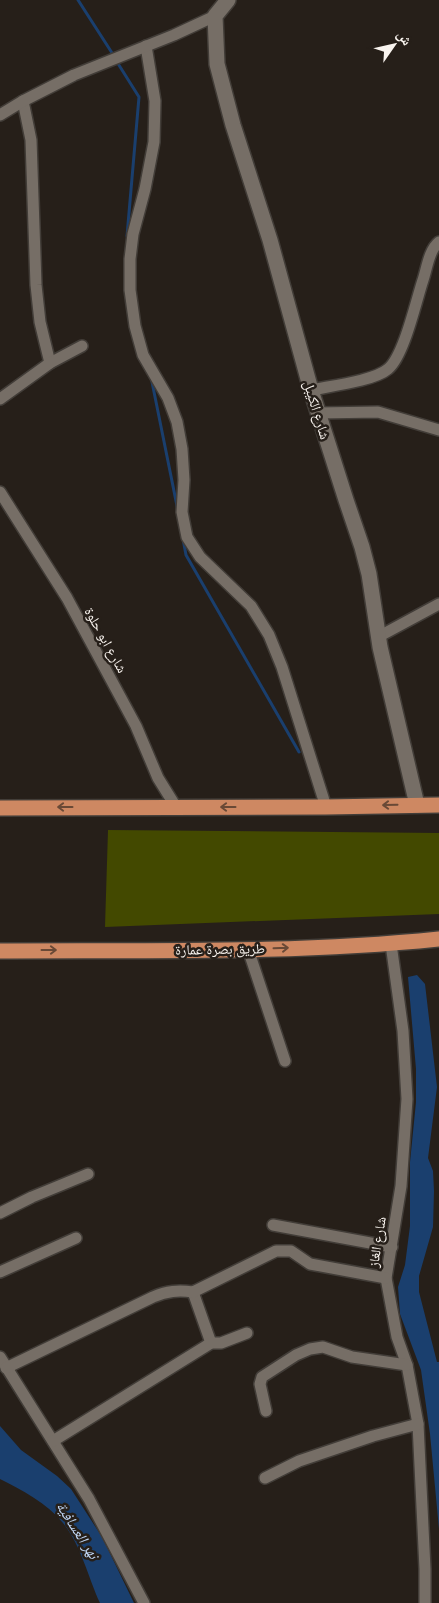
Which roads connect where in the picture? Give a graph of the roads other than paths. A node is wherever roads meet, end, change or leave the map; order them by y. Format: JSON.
{"nodes":[{"id":1,"x":228,"y":0,"type":"edge"},
{"id":2,"x":215,"y":16,"type":"junction"},
{"id":3,"x":146,"y":46,"type":"junction"},
{"id":4,"x":23,"y":101,"type":"junction"},
{"id":5,"x":0,"y":115,"type":"edge"},
{"id":6,"x":439,"y":242,"type":"edge"},
{"id":7,"x":82,"y":346,"type":"dead end"},
{"id":8,"x":50,"y":363,"type":"junction"},
{"id":9,"x":311,"y":390,"type":"junction"},
{"id":10,"x":0,"y":399,"type":"edge"},
{"id":11,"x":318,"y":413,"type":"junction"},
{"id":12,"x":439,"y":430,"type":"edge"},
{"id":13,"x":0,"y":492,"type":"edge"},
{"id":14,"x":439,"y":604,"type":"edge"},
{"id":15,"x":378,"y":637,"type":"junction"},
{"id":16,"x":417,"y":804,"type":"junction"},
{"id":17,"x":439,"y":805,"type":"edge"},
{"id":18,"x":176,"y":807,"type":"junction"},
{"id":19,"x":326,"y":807,"type":"junction"},
{"id":20,"x":0,"y":808,"type":"edge"},
{"id":21,"x":439,"y":939,"type":"edge"},
{"id":22,"x":391,"y":944,"type":"junction"},
{"id":23,"x":248,"y":949,"type":"junction"},
{"id":24,"x":0,"y":951,"type":"edge"},
{"id":25,"x":285,"y":1061,"type":"dead end"},
{"id":26,"x":88,"y":1174,"type":"dead end"},
{"id":27,"x":0,"y":1213,"type":"edge"},
{"id":28,"x":273,"y":1225,"type":"dead end"},
{"id":29,"x":76,"y":1238,"type":"dead end"},
{"id":30,"x":392,"y":1247,"type":"junction"},
{"id":31,"x":0,"y":1272,"type":"edge"},
{"id":32,"x":386,"y":1278,"type":"junction"},
{"id":33,"x":193,"y":1292,"type":"junction"},
{"id":34,"x":247,"y":1333,"type":"dead end"},
{"id":35,"x":211,"y":1343,"type":"junction"},
{"id":36,"x":0,"y":1357,"type":"edge"},
{"id":37,"x":407,"y":1364,"type":"junction"},
{"id":38,"x":6,"y":1368,"type":"junction"},
{"id":39,"x":266,"y":1411,"type":"dead end"},
{"id":40,"x":418,"y":1424,"type":"junction"},
{"id":41,"x":52,"y":1441,"type":"junction"},
{"id":42,"x":265,"y":1478,"type":"dead end"},
{"id":43,"x":144,"y":1603,"type":"edge"},
{"id":44,"x":425,"y":1603,"type":"edge"}],
"edges":[{"from":1,"to":2,"type":"street"},
{"from":2,"to":3,"type":"street"},
{"from":2,"to":9,"type":"street","name":"شارع الكيبل"},
{"from":3,"to":4,"type":"street"},
{"from":3,"to":19,"type":"street"},
{"from":4,"to":5,"type":"street"},
{"from":4,"to":8,"type":"street"},
{"from":6,"to":9,"type":"street"},
{"from":7,"to":8,"type":"street"},
{"from":8,"to":10,"type":"street"},
{"from":9,"to":11,"type":"street","name":"شارع الكيبل"},
{"from":11,"to":12,"type":"street"},
{"from":11,"to":15,"type":"street","name":"شارع الكيبل"},
{"from":13,"to":18,"type":"street","name":"شارع ابو حلوة"},
{"from":14,"to":15,"type":"street"},
{"from":15,"to":16,"type":"street","name":"شارع الكيبل"},
{"from":16,"to":17,"type":"highway"},
{"from":16,"to":19,"type":"highway","one_way":true},
{"from":19,"to":18,"type":"highway","one_way":true},
{"from":18,"to":20,"type":"highway","one_way":true},
{"from":21,"to":22,"type":"highway","name":"طريق بصرة عمارة"},
{"from":23,"to":22,"type":"highway","name":"طريق بصرة عمارة","one_way":true},
{"from":22,"to":30,"type":"street","name":"شارع الغاز"},
{"from":24,"to":23,"type":"highway","name":"طريق بصرة عمارة","one_way":true},
{"from":23,"to":25,"type":"street"},
{"from":26,"to":27,"type":"street"},
{"from":28,"to":30,"type":"street"},
{"from":29,"to":31,"type":"street"},
{"from":30,"to":32,"type":"street","name":"شارع الغاز"},
{"from":32,"to":33,"type":"street"},
{"from":32,"to":37,"type":"street","name":"شارع الغاز"},
{"from":33,"to":35,"type":"street"},
{"from":33,"to":38,"type":"street"},
{"from":34,"to":35,"type":"street"},
{"from":35,"to":41,"type":"street"},
{"from":36,"to":38,"type":"street"},
{"from":37,"to":39,"type":"street"},
{"from":37,"to":40,"type":"street","name":"شارع الغاز"},
{"from":38,"to":41,"type":"street"},
{"from":40,"to":42,"type":"street"},
{"from":40,"to":44,"type":"street","name":"شارع الغاز"},
{"from":41,"to":43,"type":"street"}]}
